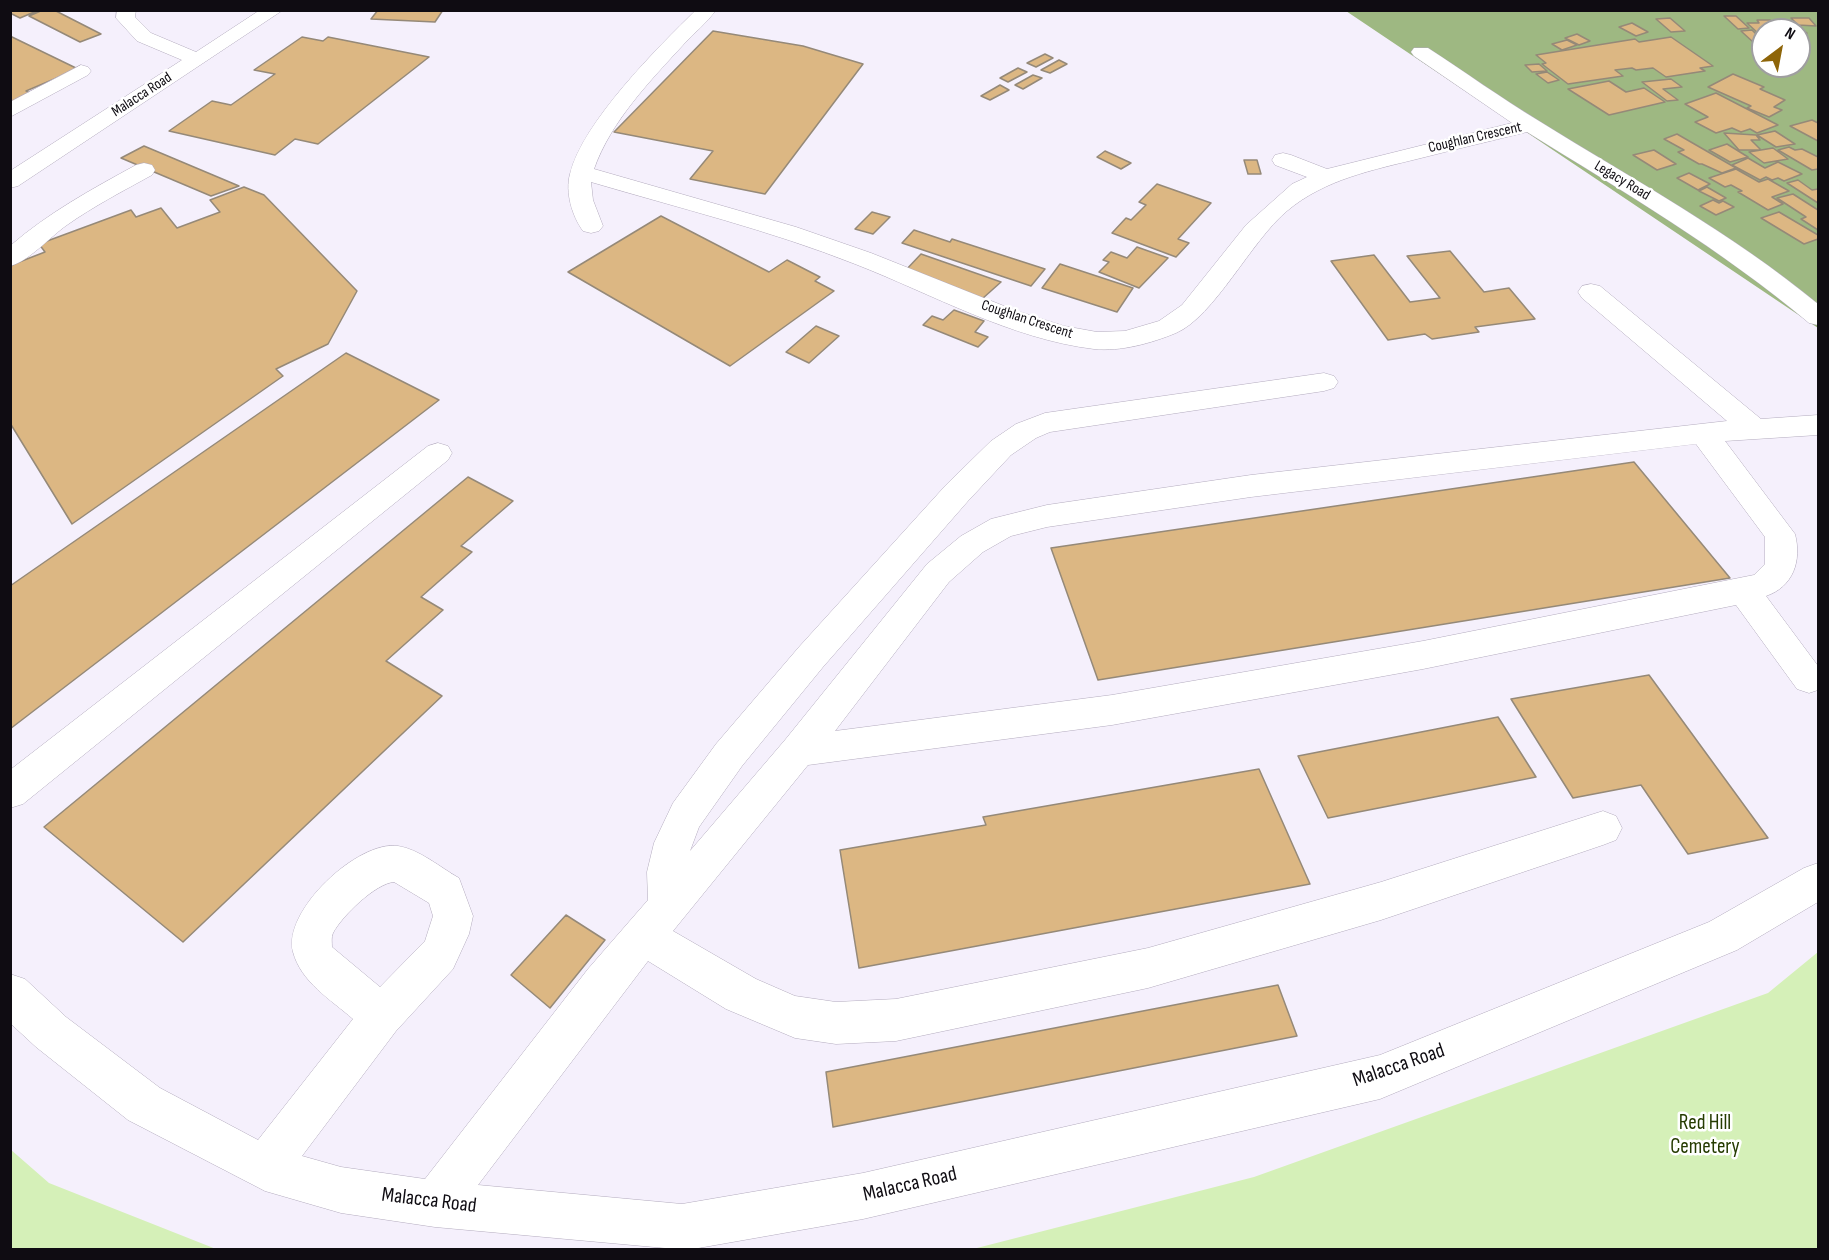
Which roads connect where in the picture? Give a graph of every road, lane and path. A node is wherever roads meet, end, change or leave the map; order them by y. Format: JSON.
{"nodes":[{"id":1,"x":128,"y":10,"type":"edge"},
{"id":2,"x":274,"y":10,"type":"edge"},
{"id":3,"x":708,"y":10,"type":"edge"},
{"id":4,"x":1421,"y":52,"type":"dead end"},
{"id":5,"x":196,"y":59,"type":"junction"},
{"id":6,"x":81,"y":71,"type":"dead end"},
{"id":7,"x":10,"y":111,"type":"edge"},
{"id":8,"x":1530,"y":125,"type":"junction"},
{"id":9,"x":1283,"y":160,"type":"dead end"},
{"id":10,"x":144,"y":170,"type":"dead end"},
{"id":11,"x":581,"y":172,"type":"junction"},
{"id":12,"x":1326,"y":177,"type":"junction"},
{"id":13,"x":10,"y":181,"type":"edge"},
{"id":14,"x":591,"y":226,"type":"dead end"},
{"id":15,"x":10,"y":259,"type":"edge"},
{"id":16,"x":1591,"y":292,"type":"dead end"},
{"id":17,"x":1818,"y":317,"type":"edge"},
{"id":18,"x":1324,"y":382,"type":"dead end"},
{"id":19,"x":1818,"y":425,"type":"edge"},
{"id":20,"x":1754,"y":429,"type":"junction"},
{"id":21,"x":1703,"y":433,"type":"junction"},
{"id":22,"x":438,"y":453,"type":"dead end"},
{"id":23,"x":1744,"y":591,"type":"junction"},
{"id":24,"x":1809,"y":679,"type":"dead end"},
{"id":25,"x":798,"y":751,"type":"junction"},
{"id":26,"x":10,"y":792,"type":"edge"},
{"id":27,"x":1603,"y":828,"type":"dead end"},
{"id":28,"x":1818,"y":881,"type":"edge"},
{"id":29,"x":669,"y":906,"type":"junction"},
{"id":30,"x":643,"y":936,"type":"junction"},
{"id":31,"x":10,"y":994,"type":"edge"},
{"id":32,"x":381,"y":1016,"type":"dead end"},
{"id":33,"x":266,"y":1168,"type":"junction"},
{"id":34,"x":435,"y":1204,"type":"junction"}],
"edges":[{"from":1,"to":5,"type":"street"},
{"from":2,"to":5,"type":"street","name":"Malacca Road"},
{"from":3,"to":11,"type":"street"},
{"from":4,"to":8,"type":"street","name":"Legacy Road"},
{"from":5,"to":13,"type":"street","name":"Malacca Road"},
{"from":6,"to":7,"type":"street"},
{"from":8,"to":12,"type":"street","name":"Coughlan Crescent"},
{"from":8,"to":17,"type":"street","name":"Legacy Road"},
{"from":9,"to":12,"type":"street"},
{"from":10,"to":15,"type":"street"},
{"from":11,"to":12,"type":"street","name":"Coughlan Crescent"},
{"from":11,"to":14,"type":"street"},
{"from":16,"to":20,"type":"street"},
{"from":18,"to":29,"type":"street"},
{"from":19,"to":20,"type":"street"},
{"from":20,"to":21,"type":"street"},
{"from":21,"to":23,"type":"street"},
{"from":21,"to":25,"type":"street"},
{"from":22,"to":26,"type":"street"},
{"from":23,"to":24,"type":"street"},
{"from":23,"to":25,"type":"street"},
{"from":25,"to":29,"type":"street"},
{"from":27,"to":30,"type":"street"},
{"from":28,"to":34,"type":"street","name":"Malacca Road"},
{"from":29,"to":30,"type":"street"},
{"from":30,"to":34,"type":"street"},
{"from":31,"to":33,"type":"street","name":"Malacca Road"},
{"from":32,"to":33,"type":"street"},
{"from":33,"to":34,"type":"street","name":"Malacca Road"}]}
